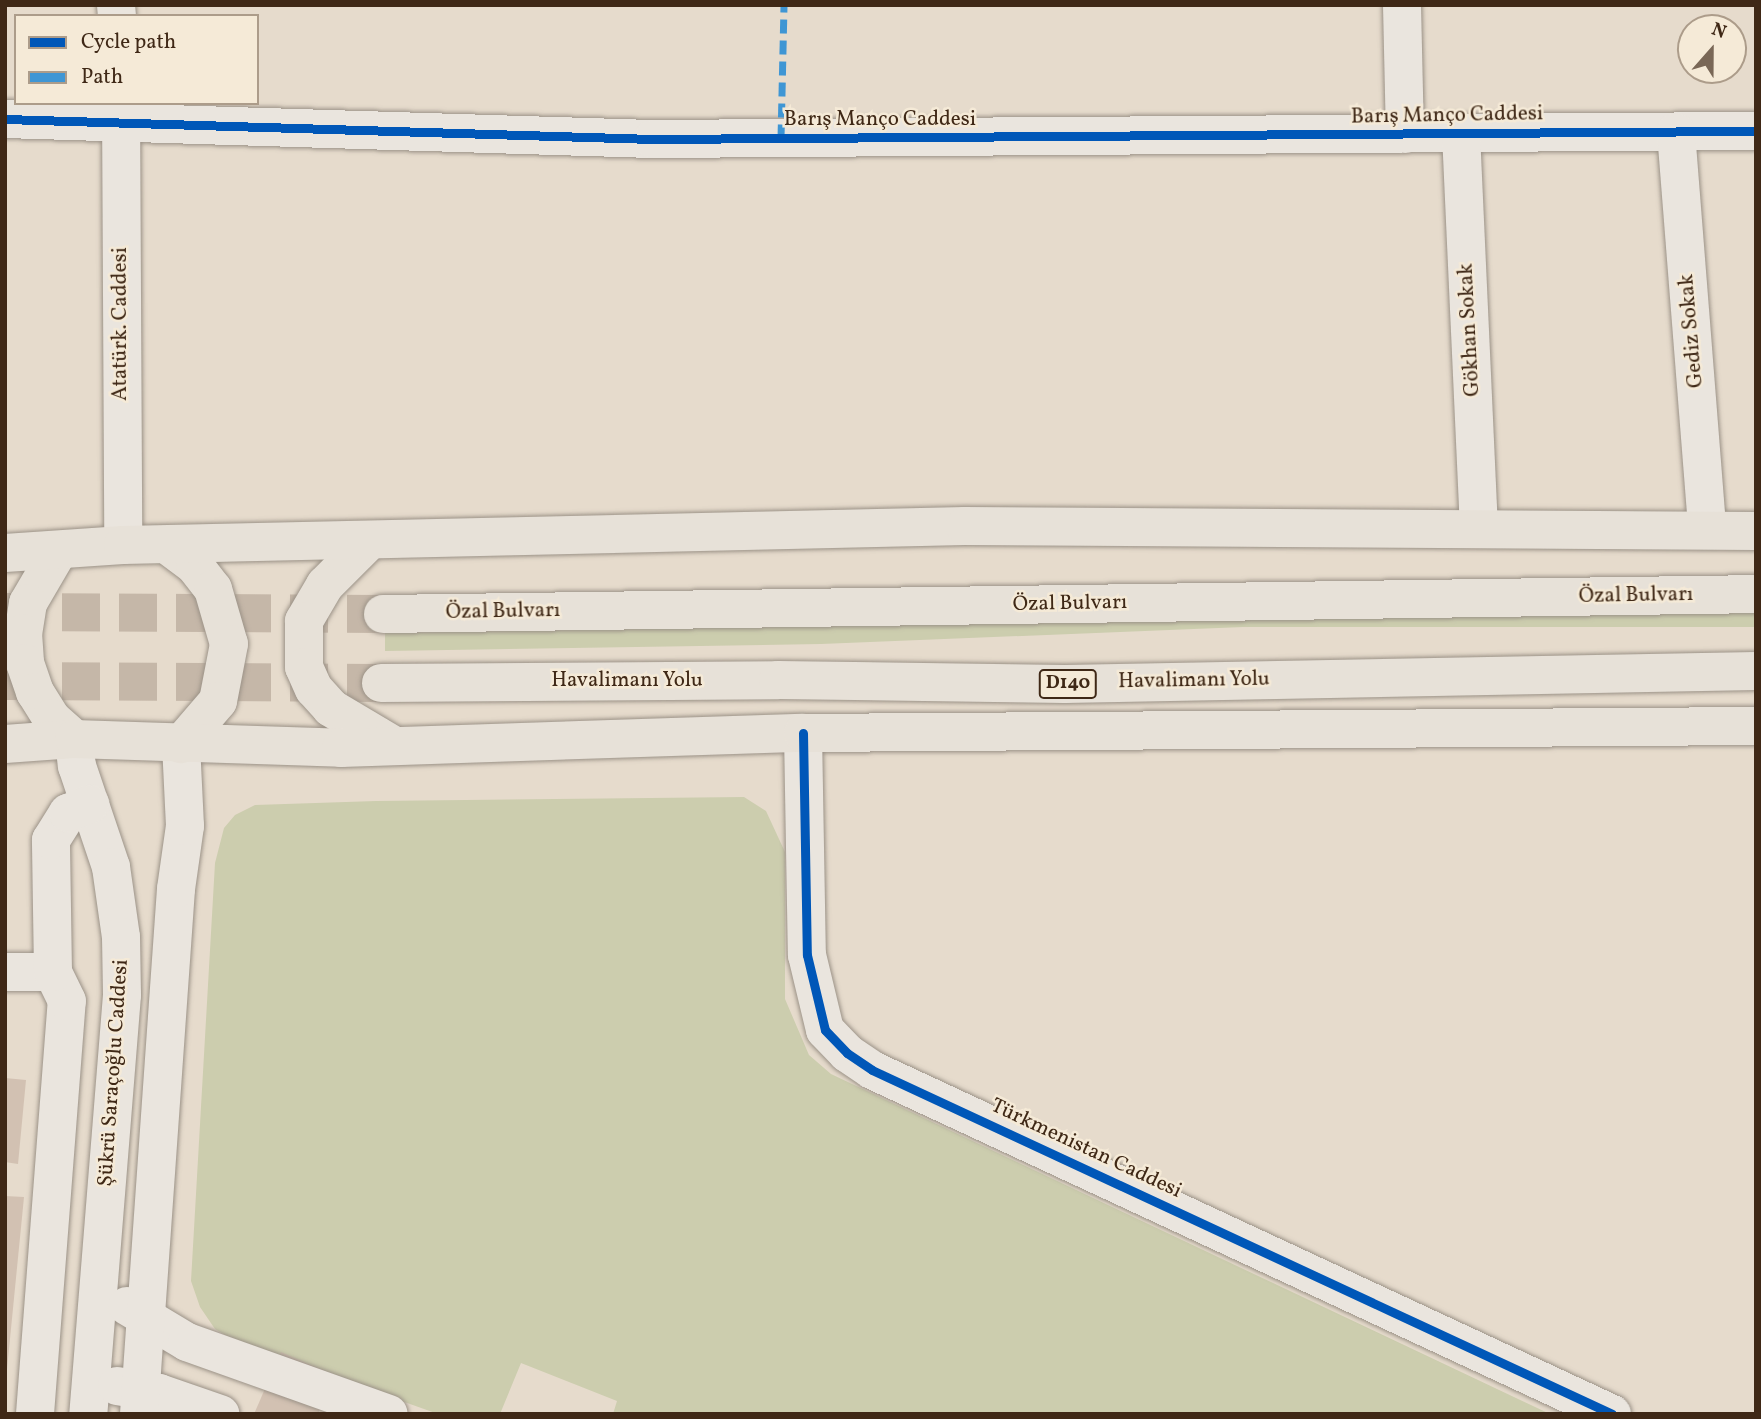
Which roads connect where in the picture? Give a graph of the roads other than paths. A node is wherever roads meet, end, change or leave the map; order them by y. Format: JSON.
{"nodes":[{"id":1,"x":1402,"y":5,"type":"edge"},
{"id":2,"x":121,"y":113,"type":"edge"},
{"id":3,"x":5,"y":119,"type":"edge"},
{"id":4,"x":1756,"y":131,"type":"edge"},
{"id":5,"x":1676,"y":132,"type":"junction"},
{"id":6,"x":1461,"y":133,"type":"junction"},
{"id":7,"x":1405,"y":134,"type":"junction"},
{"id":8,"x":1479,"y":528,"type":"junction"},
{"id":9,"x":1707,"y":530,"type":"junction"},
{"id":10,"x":1756,"y":531,"type":"edge"},
{"id":11,"x":369,"y":541,"type":"junction"},
{"id":12,"x":123,"y":545,"type":"junction"},
{"id":13,"x":170,"y":547,"type":"junction"},
{"id":14,"x":59,"y":550,"type":"junction"},
{"id":15,"x":5,"y":553,"type":"edge"},
{"id":16,"x":1756,"y":594,"type":"edge"},
{"id":17,"x":383,"y":614,"type":"tunnel mouth"},
{"id":18,"x":1756,"y":671,"type":"edge"},
{"id":19,"x":381,"y":683,"type":"tunnel mouth"},
{"id":20,"x":1756,"y":726,"type":"edge"},
{"id":21,"x":803,"y":733,"type":"junction"},
{"id":22,"x":74,"y":739,"type":"junction"},
{"id":23,"x":5,"y":744,"type":"edge"},
{"id":24,"x":181,"y":744,"type":"junction"},
{"id":25,"x":395,"y":747,"type":"junction"},
{"id":26,"x":90,"y":804,"type":"junction"},
{"id":27,"x":5,"y":972,"type":"edge"},
{"id":28,"x":53,"y":972,"type":"junction"},
{"id":29,"x":97,"y":1307,"type":"junction"},
{"id":30,"x":146,"y":1314,"type":"junction"},
{"id":31,"x":90,"y":1396,"type":"edge"},
{"id":32,"x":140,"y":1401,"type":"edge"},
{"id":33,"x":35,"y":1414,"type":"edge"},
{"id":34,"x":220,"y":1414,"type":"edge"},
{"id":35,"x":389,"y":1414,"type":"edge"},
{"id":36,"x":1612,"y":1414,"type":"edge"}],
"edges":[{"from":1,"to":7,"type":"street"},
{"from":2,"to":3,"type":"street","name":"Barış Manço Caddesi"},
{"from":2,"to":7,"type":"street","name":"Barış Manço Caddesi"},
{"from":2,"to":12,"type":"street","name":"Atatürk. Caddesi"},
{"from":4,"to":5,"type":"street","name":"Barış Manço Caddesi"},
{"from":5,"to":6,"type":"street","name":"Barış Manço Caddesi"},
{"from":5,"to":9,"type":"street","name":"Gediz Sokak"},
{"from":6,"to":7,"type":"street","name":"Barış Manço Caddesi"},
{"from":6,"to":8,"type":"street","name":"Gökhan Sokak"},
{"from":8,"to":9,"type":"highway"},
{"from":8,"to":11,"type":"highway"},
{"from":9,"to":10,"type":"highway"},
{"from":11,"to":13,"type":"highway"},
{"from":11,"to":25,"type":"highway"},
{"from":12,"to":13,"type":"highway"},
{"from":12,"to":14,"type":"highway"},
{"from":13,"to":24,"type":"highway"},
{"from":14,"to":15,"type":"highway"},
{"from":14,"to":22,"type":"highway"},
{"from":16,"to":17,"type":"highway","name":"Özal Bulvarı"},
{"from":18,"to":19,"type":"highway","name":"Havalimanı Yolu","number":"D140"},
{"from":20,"to":21,"type":"highway"},
{"from":21,"to":25,"type":"highway"},
{"from":21,"to":36,"type":"street","name":"Türkmenistan Caddesi"},
{"from":22,"to":23,"type":"highway"},
{"from":22,"to":24,"type":"highway"},
{"from":22,"to":26,"type":"street","name":"Şükrü Saraçoğlu Caddesi"},
{"from":24,"to":25,"type":"highway"},
{"from":24,"to":30,"type":"street"},
{"from":26,"to":28,"type":"street"},
{"from":26,"to":29,"type":"street","name":"Şükrü Saraçoğlu Caddesi"},
{"from":27,"to":28,"type":"street"},
{"from":28,"to":33,"type":"street"},
{"from":29,"to":30,"type":"street"},
{"from":29,"to":31,"type":"street","name":"Şükrü Saraçoğlu Caddesi"},
{"from":30,"to":32,"type":"street"},
{"from":30,"to":35,"type":"street"},
{"from":31,"to":32,"type":"street"},
{"from":32,"to":34,"type":"street"}]}
